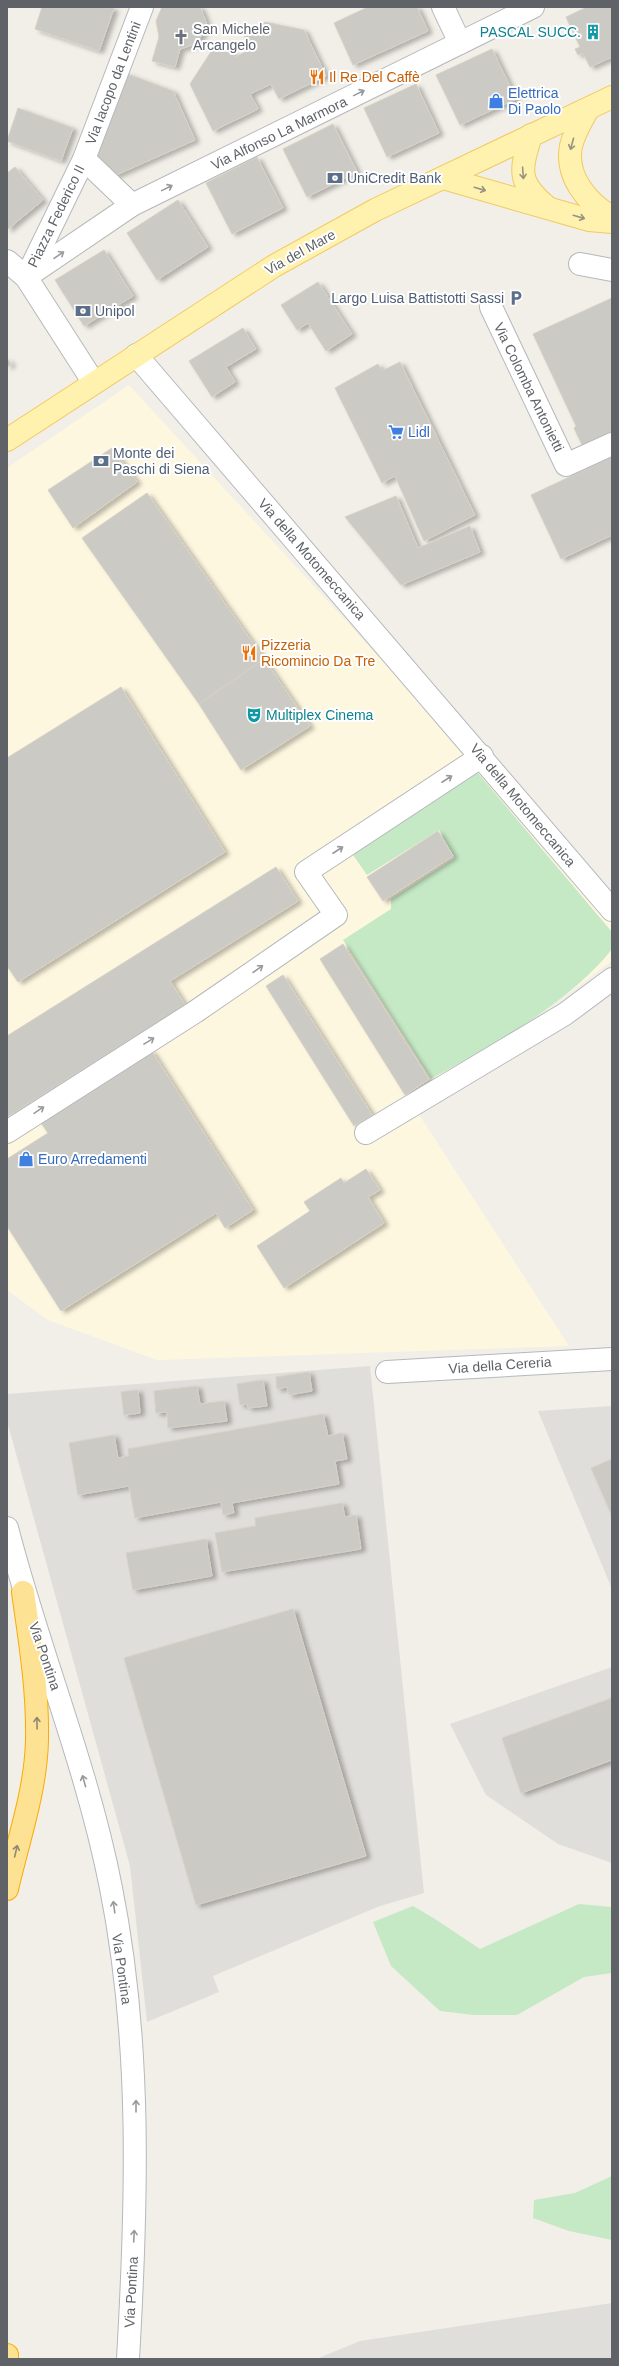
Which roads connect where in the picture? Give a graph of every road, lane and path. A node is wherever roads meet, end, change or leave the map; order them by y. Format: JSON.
{"nodes":[{"id":1,"x":142,"y":7,"type":"edge"},
{"id":2,"x":443,"y":7,"type":"edge"},
{"id":3,"x":533,"y":7,"type":"edge"},
{"id":4,"x":460,"y":43,"type":"junction"},
{"id":5,"x":612,"y":97,"type":"edge"},
{"id":6,"x":588,"y":109,"type":"junction"},
{"id":7,"x":531,"y":135,"type":"junction"},
{"id":8,"x":84,"y":159,"type":"junction"},
{"id":9,"x":443,"y":178,"type":"junction"},
{"id":10,"x":132,"y":205,"type":"junction"},
{"id":11,"x":548,"y":208,"type":"junction"},
{"id":12,"x":612,"y":217,"type":"edge"},
{"id":13,"x":612,"y":222,"type":"edge"},
{"id":14,"x":7,"y":261,"type":"edge"},
{"id":15,"x":580,"y":264,"type":"dead end"},
{"id":16,"x":612,"y":270,"type":"edge"},
{"id":17,"x":26,"y":277,"type":"junction"},
{"id":18,"x":491,"y":307,"type":"dead end"},
{"id":19,"x":136,"y":355,"type":"junction"},
{"id":20,"x":94,"y":383,"type":"junction"},
{"id":21,"x":7,"y":440,"type":"edge"},
{"id":22,"x":612,"y":444,"type":"edge"},
{"id":23,"x":482,"y":756,"type":"junction"},
{"id":24,"x":612,"y":910,"type":"edge"},
{"id":25,"x":612,"y":979,"type":"edge"},
{"id":26,"x":7,"y":1132,"type":"edge"},
{"id":27,"x":366,"y":1133,"type":"dead end"},
{"id":28,"x":612,"y":1359,"type":"edge"},
{"id":29,"x":387,"y":1372,"type":"dead end"},
{"id":30,"x":7,"y":1528,"type":"edge"},
{"id":31,"x":23,"y":1592,"type":"junction"},
{"id":32,"x":7,"y":1889,"type":"edge"},
{"id":33,"x":7,"y":2355,"type":"edge"},
{"id":34,"x":7,"y":2359,"type":"edge"},
{"id":35,"x":128,"y":2359,"type":"edge"}],
"edges":[{"from":1,"to":8,"type":"street","name":"Via Iacopo da Lentini"},
{"from":2,"to":4,"type":"street"},
{"from":3,"to":4,"type":"street","name":"Via Alfonso La Marmora"},
{"from":10,"to":4,"type":"street","name":"Via Alfonso La Marmora","one_way":true},
{"from":5,"to":6,"type":"main road","name":"Via del Mare"},
{"from":6,"to":7,"type":"main road","name":"Via del Mare"},
{"from":6,"to":12,"type":"main road","one_way":true},
{"from":7,"to":9,"type":"main road","name":"Via del Mare"},
{"from":7,"to":11,"type":"main road","one_way":true},
{"from":8,"to":10,"type":"street","name":"Piazza Federico II"},
{"from":8,"to":17,"type":"street","name":"Piazza Federico II"},
{"from":9,"to":11,"type":"main road","one_way":true},
{"from":9,"to":19,"type":"main road","name":"Via del Mare"},
{"from":17,"to":10,"type":"street","name":"Piazza Federico II","one_way":true},
{"from":11,"to":13,"type":"main road","one_way":true},
{"from":14,"to":17,"type":"street"},
{"from":15,"to":16,"type":"street"},
{"from":17,"to":20,"type":"street"},
{"from":18,"to":22,"type":"street","name":"Via Colomba Antonietti"},
{"from":19,"to":20,"type":"main road","name":"Via del Mare"},
{"from":19,"to":23,"type":"street","name":"Via della Motomeccanica"},
{"from":20,"to":21,"type":"main road","name":"Via del Mare"},
{"from":23,"to":24,"type":"street","name":"Via della Motomeccanica"},
{"from":26,"to":23,"type":"street","one_way":true},
{"from":25,"to":27,"type":"street"},
{"from":28,"to":29,"type":"street","name":"Via della Cereria"},
{"from":30,"to":31,"type":"street","name":"Via Pontina"},
{"from":32,"to":31,"type":"highway","one_way":true},
{"from":35,"to":31,"type":"street","name":"Via Pontina","one_way":true},
{"from":33,"to":34,"type":"highway"}]}
